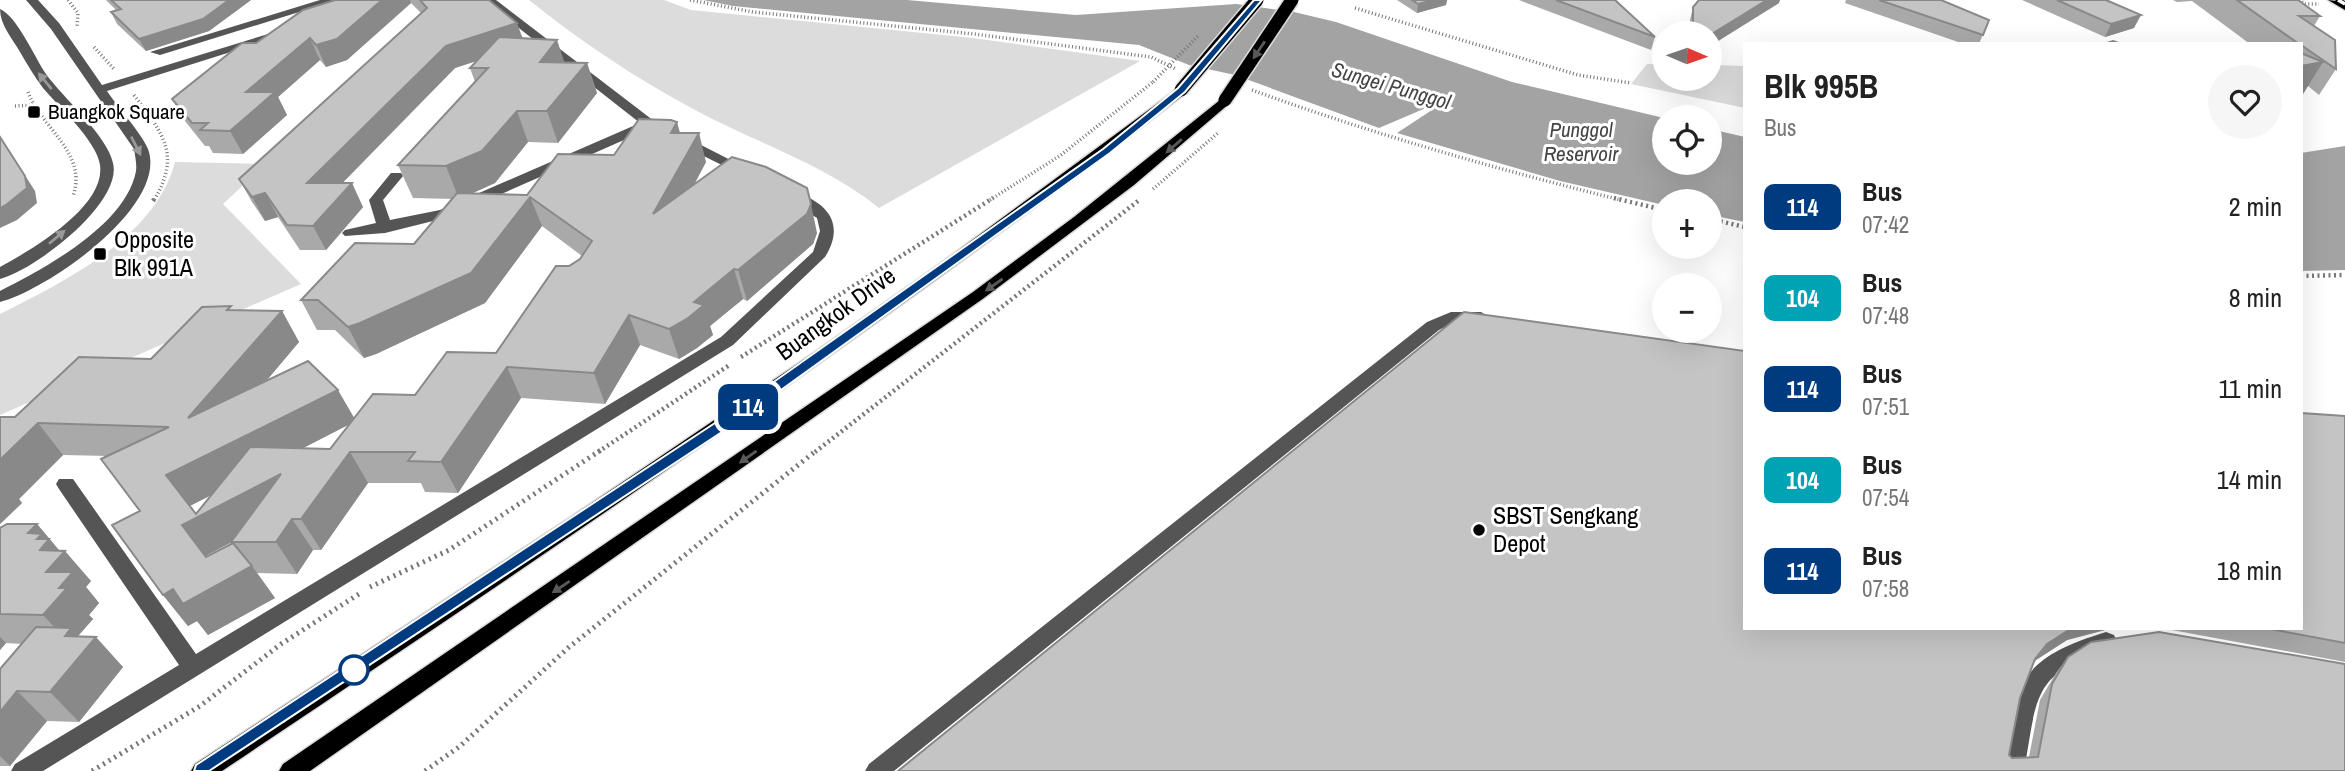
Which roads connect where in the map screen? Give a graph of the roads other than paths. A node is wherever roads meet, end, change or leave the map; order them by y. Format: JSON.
{"nodes":[{"id":1,"x":32,"y":0,"type":"edge"},
{"id":2,"x":332,"y":0,"type":"edge"},
{"id":3,"x":489,"y":0,"type":"edge"},
{"id":4,"x":1257,"y":0,"type":"edge"},
{"id":5,"x":1292,"y":0,"type":"edge"},
{"id":6,"x":2334,"y":0,"type":"edge"},
{"id":7,"x":2345,"y":7,"type":"edge"},
{"id":8,"x":0,"y":13,"type":"edge"},
{"id":9,"x":298,"y":29,"type":"edge"},
{"id":10,"x":187,"y":43,"type":"junction"},
{"id":11,"x":236,"y":48,"type":"junction"},
{"id":12,"x":156,"y":52,"type":"edge"},
{"id":13,"x":204,"y":58,"type":"junction"},
{"id":14,"x":236,"y":63,"type":"edge"},
{"id":15,"x":218,"y":68,"type":"edge"},
{"id":16,"x":98,"y":90,"type":"junction"},
{"id":17,"x":649,"y":124,"type":"junction"},
{"id":18,"x":396,"y":176,"type":"dead end"},
{"id":19,"x":760,"y":178,"type":"edge"},
{"id":20,"x":780,"y":190,"type":"edge"},
{"id":21,"x":385,"y":228,"type":"junction"},
{"id":22,"x":350,"y":233,"type":"dead end"},
{"id":23,"x":0,"y":274,"type":"edge"},
{"id":24,"x":0,"y":297,"type":"edge"},
{"id":25,"x":1503,"y":320,"type":"edge"},
{"id":26,"x":66,"y":484,"type":"dead end"},
{"id":27,"x":2133,"y":638,"type":"edge"},
{"id":28,"x":192,"y":666,"type":"junction"},
{"id":29,"x":23,"y":771,"type":"edge"},
{"id":30,"x":203,"y":771,"type":"edge"},
{"id":31,"x":291,"y":771,"type":"edge"},
{"id":32,"x":877,"y":771,"type":"edge"},
{"id":33,"x":2012,"y":771,"type":"edge"}],
"edges":[{"from":1,"to":16,"type":"street"},
{"from":2,"to":10,"type":"street"},
{"from":3,"to":17,"type":"street"},
{"from":4,"to":30,"type":"main road","name":"Buangkok Drive","bridge":true},
{"from":5,"to":31,"type":"main road","one_way":true,"bridge":true},
{"from":6,"to":7,"type":"main road"},
{"from":23,"to":8,"type":"street","one_way":true},
{"from":9,"to":11,"type":"street"},
{"from":10,"to":12,"type":"street"},
{"from":10,"to":13,"type":"street"},
{"from":11,"to":13,"type":"street"},
{"from":11,"to":14,"type":"street"},
{"from":13,"to":15,"type":"street"},
{"from":13,"to":16,"type":"street"},
{"from":16,"to":24,"type":"street","one_way":true},
{"from":17,"to":19,"type":"street"},
{"from":17,"to":21,"type":"street"},
{"from":18,"to":21,"type":"street"},
{"from":20,"to":28,"type":"street"},
{"from":21,"to":22,"type":"street"},
{"from":25,"to":32,"type":"street"},
{"from":26,"to":28,"type":"street"},
{"from":27,"to":33,"type":"street"},
{"from":28,"to":29,"type":"street"}]}
